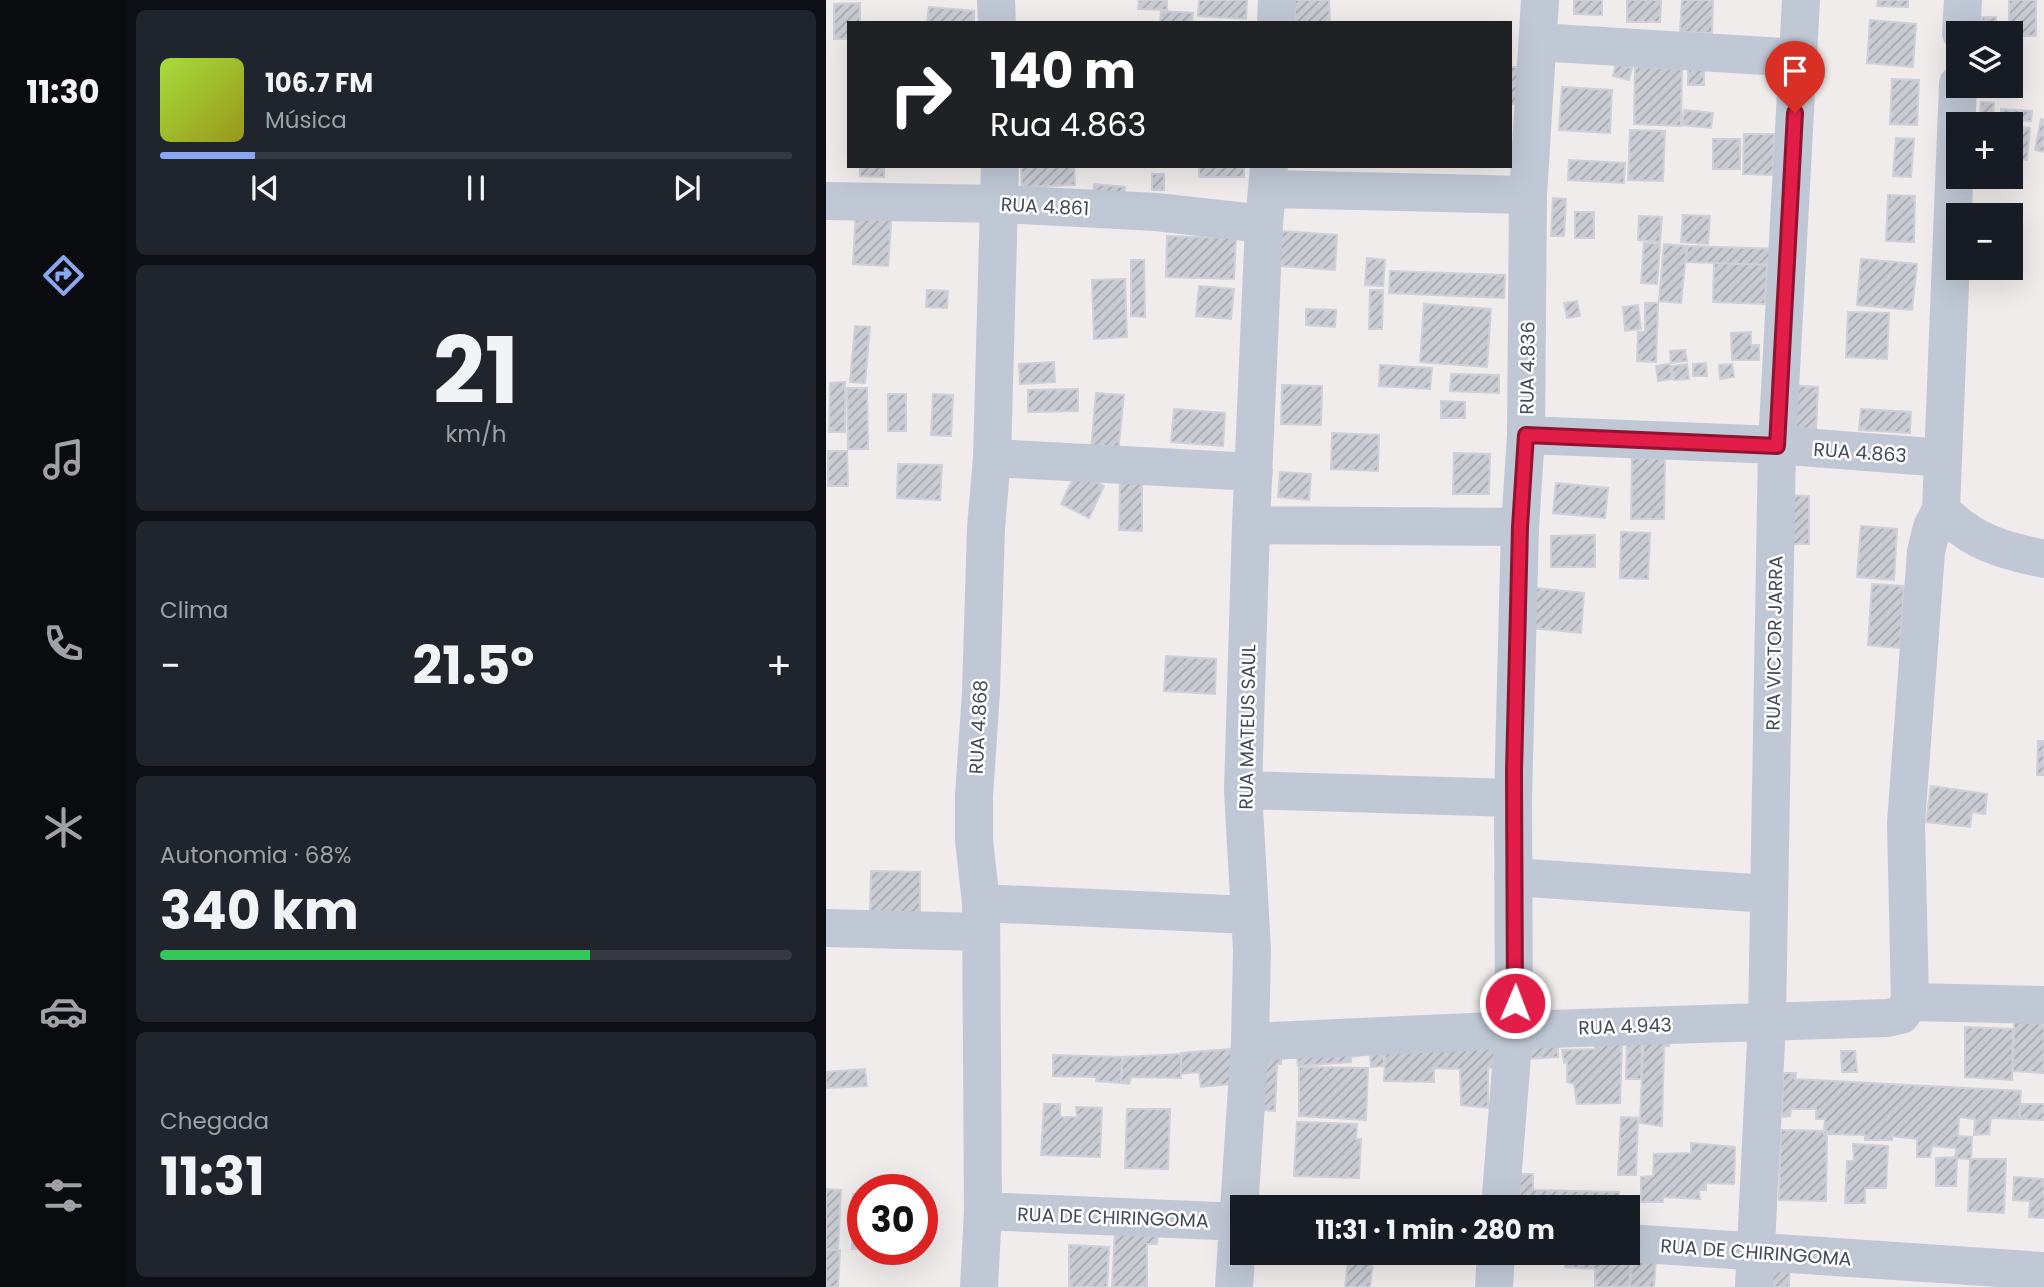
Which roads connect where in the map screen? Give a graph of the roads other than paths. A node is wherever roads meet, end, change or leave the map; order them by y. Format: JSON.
{"nodes":[{"id":1,"x":996,"y":0,"type":"edge"},
{"id":2,"x":1278,"y":0,"type":"edge"},
{"id":3,"x":1540,"y":0,"type":"edge"},
{"id":4,"x":1801,"y":0,"type":"edge"},
{"id":5,"x":1963,"y":0,"type":"edge"},
{"id":6,"x":997,"y":21,"type":"edge"},
{"id":7,"x":1276,"y":21,"type":"edge"},
{"id":8,"x":1962,"y":21,"type":"edge"},
{"id":9,"x":1538,"y":42,"type":"junction"},
{"id":10,"x":1798,"y":58,"type":"junction"},
{"id":11,"x":1957,"y":98,"type":"edge"},
{"id":12,"x":1000,"y":168,"type":"edge"},
{"id":13,"x":1267,"y":193,"type":"edge"},
{"id":14,"x":1528,"y":195,"type":"junction"},
{"id":15,"x":826,"y":201,"type":"edge"},
{"id":16,"x":1000,"y":204,"type":"junction"},
{"id":17,"x":1526,"y":435,"type":"junction"},
{"id":18,"x":1777,"y":446,"type":"junction"},
{"id":19,"x":992,"y":458,"type":"junction"},
{"id":20,"x":1943,"y":458,"type":"junction"},
{"id":21,"x":1254,"y":472,"type":"junction"},
{"id":22,"x":1941,"y":510,"type":"junction"},
{"id":23,"x":1251,"y":525,"type":"junction"},
{"id":24,"x":1520,"y":527,"type":"junction"},
{"id":25,"x":2044,"y":559,"type":"edge"},
{"id":26,"x":1244,"y":790,"type":"junction"},
{"id":27,"x":1513,"y":798,"type":"junction"},
{"id":28,"x":1513,"y":877,"type":"junction"},
{"id":29,"x":1769,"y":894,"type":"junction"},
{"id":30,"x":1249,"y":915,"type":"junction"},
{"id":31,"x":981,"y":918,"type":"junction"},
{"id":32,"x":826,"y":928,"type":"edge"},
{"id":33,"x":1909,"y":1002,"type":"junction"},
{"id":34,"x":2044,"y":1005,"type":"edge"},
{"id":35,"x":1767,"y":1021,"type":"junction"},
{"id":36,"x":1514,"y":1031,"type":"junction"},
{"id":37,"x":1250,"y":1042,"type":"junction"},
{"id":38,"x":1242,"y":1195,"type":"edge"},
{"id":39,"x":1501,"y":1195,"type":"edge"},
{"id":40,"x":983,"y":1211,"type":"junction"},
{"id":41,"x":1230,"y":1222,"type":"edge"},
{"id":42,"x":1640,"y":1245,"type":"edge"},
{"id":43,"x":1236,"y":1265,"type":"edge"},
{"id":44,"x":1495,"y":1265,"type":"edge"},
{"id":45,"x":1756,"y":1269,"type":"edge"},
{"id":46,"x":2044,"y":1271,"type":"edge"},
{"id":47,"x":1884,"y":1274,"type":"edge"},
{"id":48,"x":979,"y":1287,"type":"edge"},
{"id":49,"x":1234,"y":1287,"type":"edge"},
{"id":50,"x":1494,"y":1287,"type":"edge"}],
"edges":[{"from":1,"to":6,"type":"street"},
{"from":2,"to":7,"type":"street"},
{"from":3,"to":9,"type":"street","name":"RUA 4.836"},
{"from":4,"to":10,"type":"street","name":"RUA VICTOR JARRA"},
{"from":5,"to":8,"type":"street"},
{"from":9,"to":10,"type":"street"},
{"from":9,"to":14,"type":"street","name":"RUA 4.836"},
{"from":10,"to":18,"type":"street","name":"RUA VICTOR JARRA"},
{"from":11,"to":20,"type":"street"},
{"from":12,"to":16,"type":"street","name":"RUA 4.868"},
{"from":13,"to":14,"type":"street","name":"RUA 4.861"},
{"from":13,"to":16,"type":"street","name":"RUA 4.861"},
{"from":13,"to":21,"type":"street","name":"RUA MATEUS SAUL"},
{"from":14,"to":17,"type":"street","name":"RUA 4.836"},
{"from":15,"to":16,"type":"street","name":"RUA 4.861"},
{"from":16,"to":19,"type":"street","name":"RUA 4.868"},
{"from":17,"to":18,"type":"street","name":"RUA 4.863"},
{"from":17,"to":24,"type":"street","name":"RUA 4.836"},
{"from":18,"to":20,"type":"street","name":"RUA 4.863"},
{"from":18,"to":29,"type":"street","name":"RUA VICTOR JARRA"},
{"from":19,"to":21,"type":"street"},
{"from":19,"to":31,"type":"street","name":"RUA 4.868"},
{"from":20,"to":22,"type":"street"},
{"from":21,"to":23,"type":"street","name":"RUA MATEUS SAUL"},
{"from":22,"to":25,"type":"street"},
{"from":22,"to":33,"type":"street"},
{"from":23,"to":24,"type":"street"},
{"from":23,"to":26,"type":"street","name":"RUA MATEUS SAUL"},
{"from":24,"to":27,"type":"street","name":"RUA 4.836"},
{"from":26,"to":27,"type":"street"},
{"from":26,"to":30,"type":"street","name":"RUA MATEUS SAUL"},
{"from":27,"to":28,"type":"street","name":"RUA 4.836"},
{"from":28,"to":29,"type":"street"},
{"from":28,"to":36,"type":"street","name":"RUA 4.836"},
{"from":29,"to":35,"type":"street","name":"RUA VICTOR JARRA"},
{"from":30,"to":31,"type":"street"},
{"from":30,"to":37,"type":"street","name":"RUA MATEUS SAUL"},
{"from":31,"to":32,"type":"street"},
{"from":31,"to":40,"type":"street","name":"RUA 4.868"},
{"from":33,"to":34,"type":"street"},
{"from":33,"to":35,"type":"street","name":"RUA 4.943"},
{"from":35,"to":36,"type":"street","name":"RUA 4.943"},
{"from":35,"to":45,"type":"street","name":"RUA VICTOR JARRA"},
{"from":36,"to":37,"type":"street","name":"RUA 4.943"},
{"from":36,"to":39,"type":"street","name":"RUA 4.836"},
{"from":37,"to":38,"type":"street","name":"RUA MATEUS SAUL"},
{"from":40,"to":41,"type":"street","name":"RUA DE CHIRINGOMA"},
{"from":40,"to":48,"type":"street","name":"RUA 4.868"},
{"from":42,"to":45,"type":"street","name":"RUA DE CHIRINGOMA"},
{"from":43,"to":49,"type":"street","name":"RUA MATEUS SAUL"},
{"from":44,"to":50,"type":"street"},
{"from":45,"to":47,"type":"street","name":"RUA DE CHIRINGOMA"},
{"from":46,"to":47,"type":"street","name":"RUA DE CHIRINGOMA"}]}
